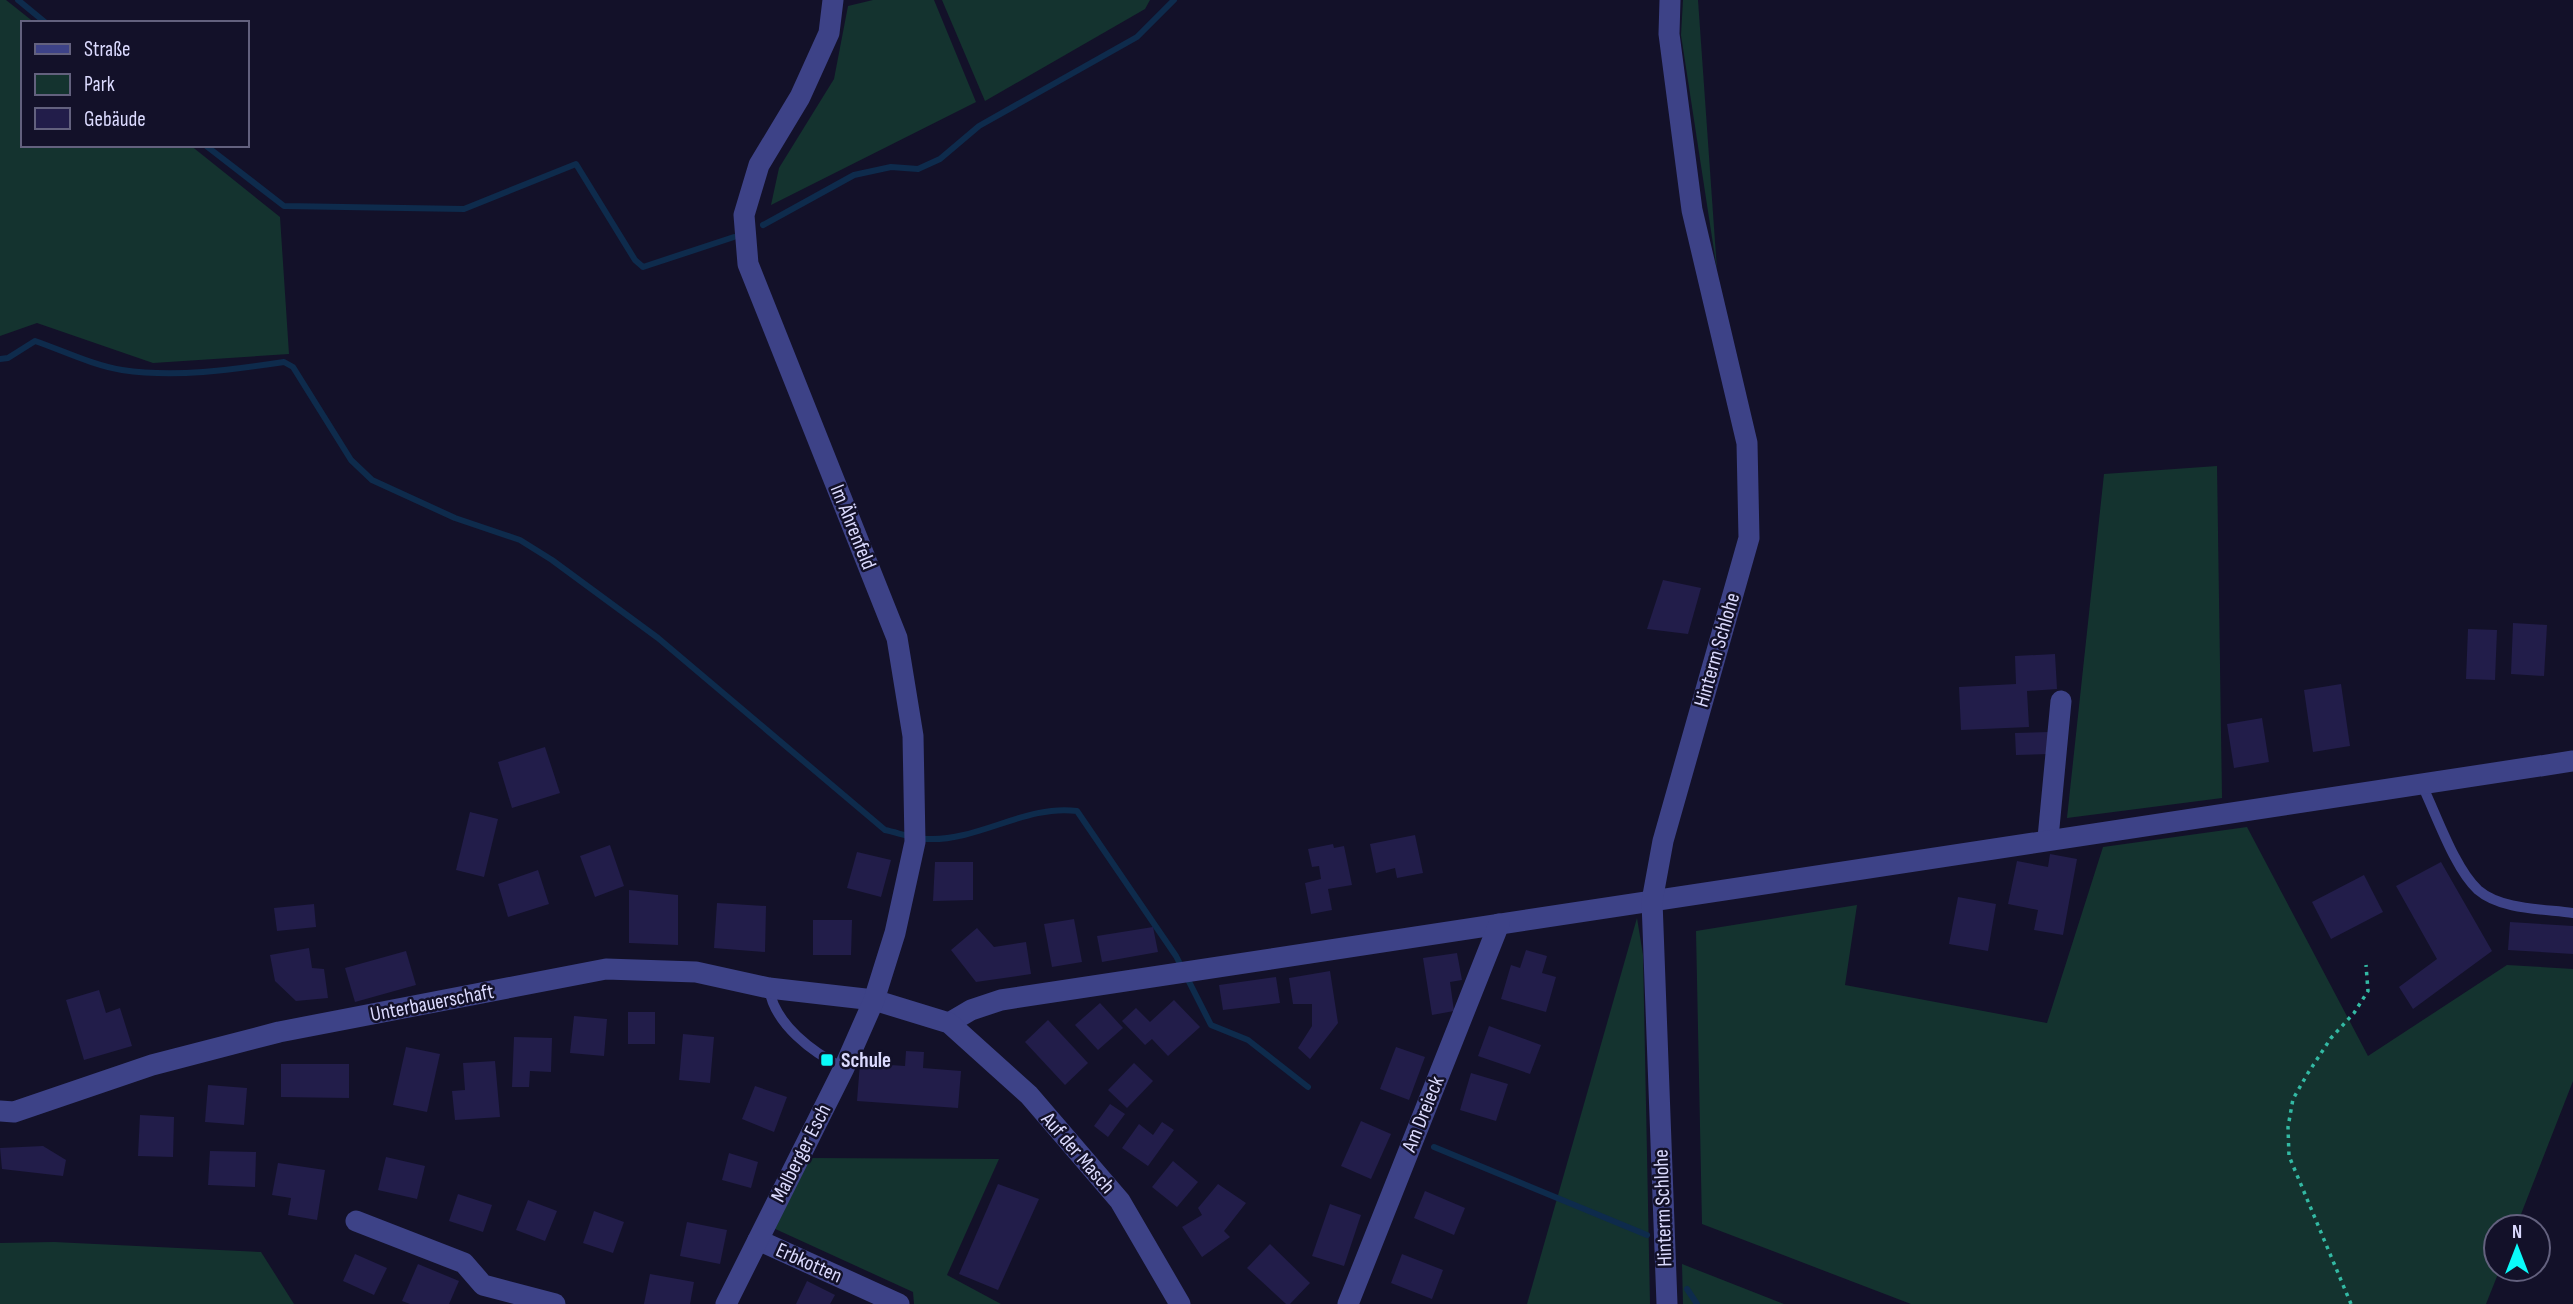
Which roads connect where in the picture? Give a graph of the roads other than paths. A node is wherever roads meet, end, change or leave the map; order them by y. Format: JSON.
{"nodes":[{"id":1,"x":833,"y":0,"type":"edge"},
{"id":2,"x":1670,"y":0,"type":"edge"},
{"id":3,"x":2061,"y":701,"type":"dead end"},
{"id":4,"x":2573,"y":761,"type":"edge"},
{"id":5,"x":2421,"y":783,"type":"junction"},
{"id":6,"x":2048,"y":838,"type":"junction"},
{"id":7,"x":1653,"y":901,"type":"junction"},
{"id":8,"x":2573,"y":913,"type":"edge"},
{"id":9,"x":1499,"y":924,"type":"junction"},
{"id":10,"x":769,"y":988,"type":"junction"},
{"id":11,"x":874,"y":1000,"type":"junction"},
{"id":12,"x":949,"y":1023,"type":"junction"},
{"id":13,"x":844,"y":1068,"type":"junction"},
{"id":14,"x":0,"y":1111,"type":"edge"},
{"id":15,"x":356,"y":1221,"type":"dead end"},
{"id":16,"x":758,"y":1240,"type":"junction"},
{"id":17,"x":555,"y":1304,"type":"edge"},
{"id":18,"x":726,"y":1304,"type":"edge"},
{"id":19,"x":899,"y":1304,"type":"edge"},
{"id":20,"x":1180,"y":1304,"type":"edge"},
{"id":21,"x":1348,"y":1304,"type":"edge"},
{"id":22,"x":1667,"y":1304,"type":"edge"}],
"edges":[{"from":1,"to":11,"type":"street","name":"Im Ährenfeld"},
{"from":2,"to":7,"type":"street","name":"Hinterm Schlohe"},
{"from":3,"to":6,"type":"street"},
{"from":4,"to":5,"type":"street"},
{"from":5,"to":6,"type":"street"},
{"from":5,"to":8,"type":"lane"},
{"from":6,"to":7,"type":"street"},
{"from":7,"to":9,"type":"street"},
{"from":7,"to":22,"type":"street","name":"Hinterm Schlohe"},
{"from":9,"to":12,"type":"street"},
{"from":9,"to":21,"type":"street","name":"Am Dreieck"},
{"from":10,"to":11,"type":"street","name":"Unterbauerschaft"},
{"from":10,"to":13,"type":"lane"},
{"from":10,"to":14,"type":"street","name":"Unterbauerschaft"},
{"from":11,"to":12,"type":"street"},
{"from":11,"to":13,"type":"street","name":"Malberger Esch"},
{"from":12,"to":20,"type":"street","name":"Auf der Masch"},
{"from":13,"to":16,"type":"street","name":"Malberger Esch"},
{"from":15,"to":17,"type":"street"},
{"from":16,"to":18,"type":"street","name":"Malberger Esch"},
{"from":16,"to":19,"type":"street","name":"Erbkotten"}]}
